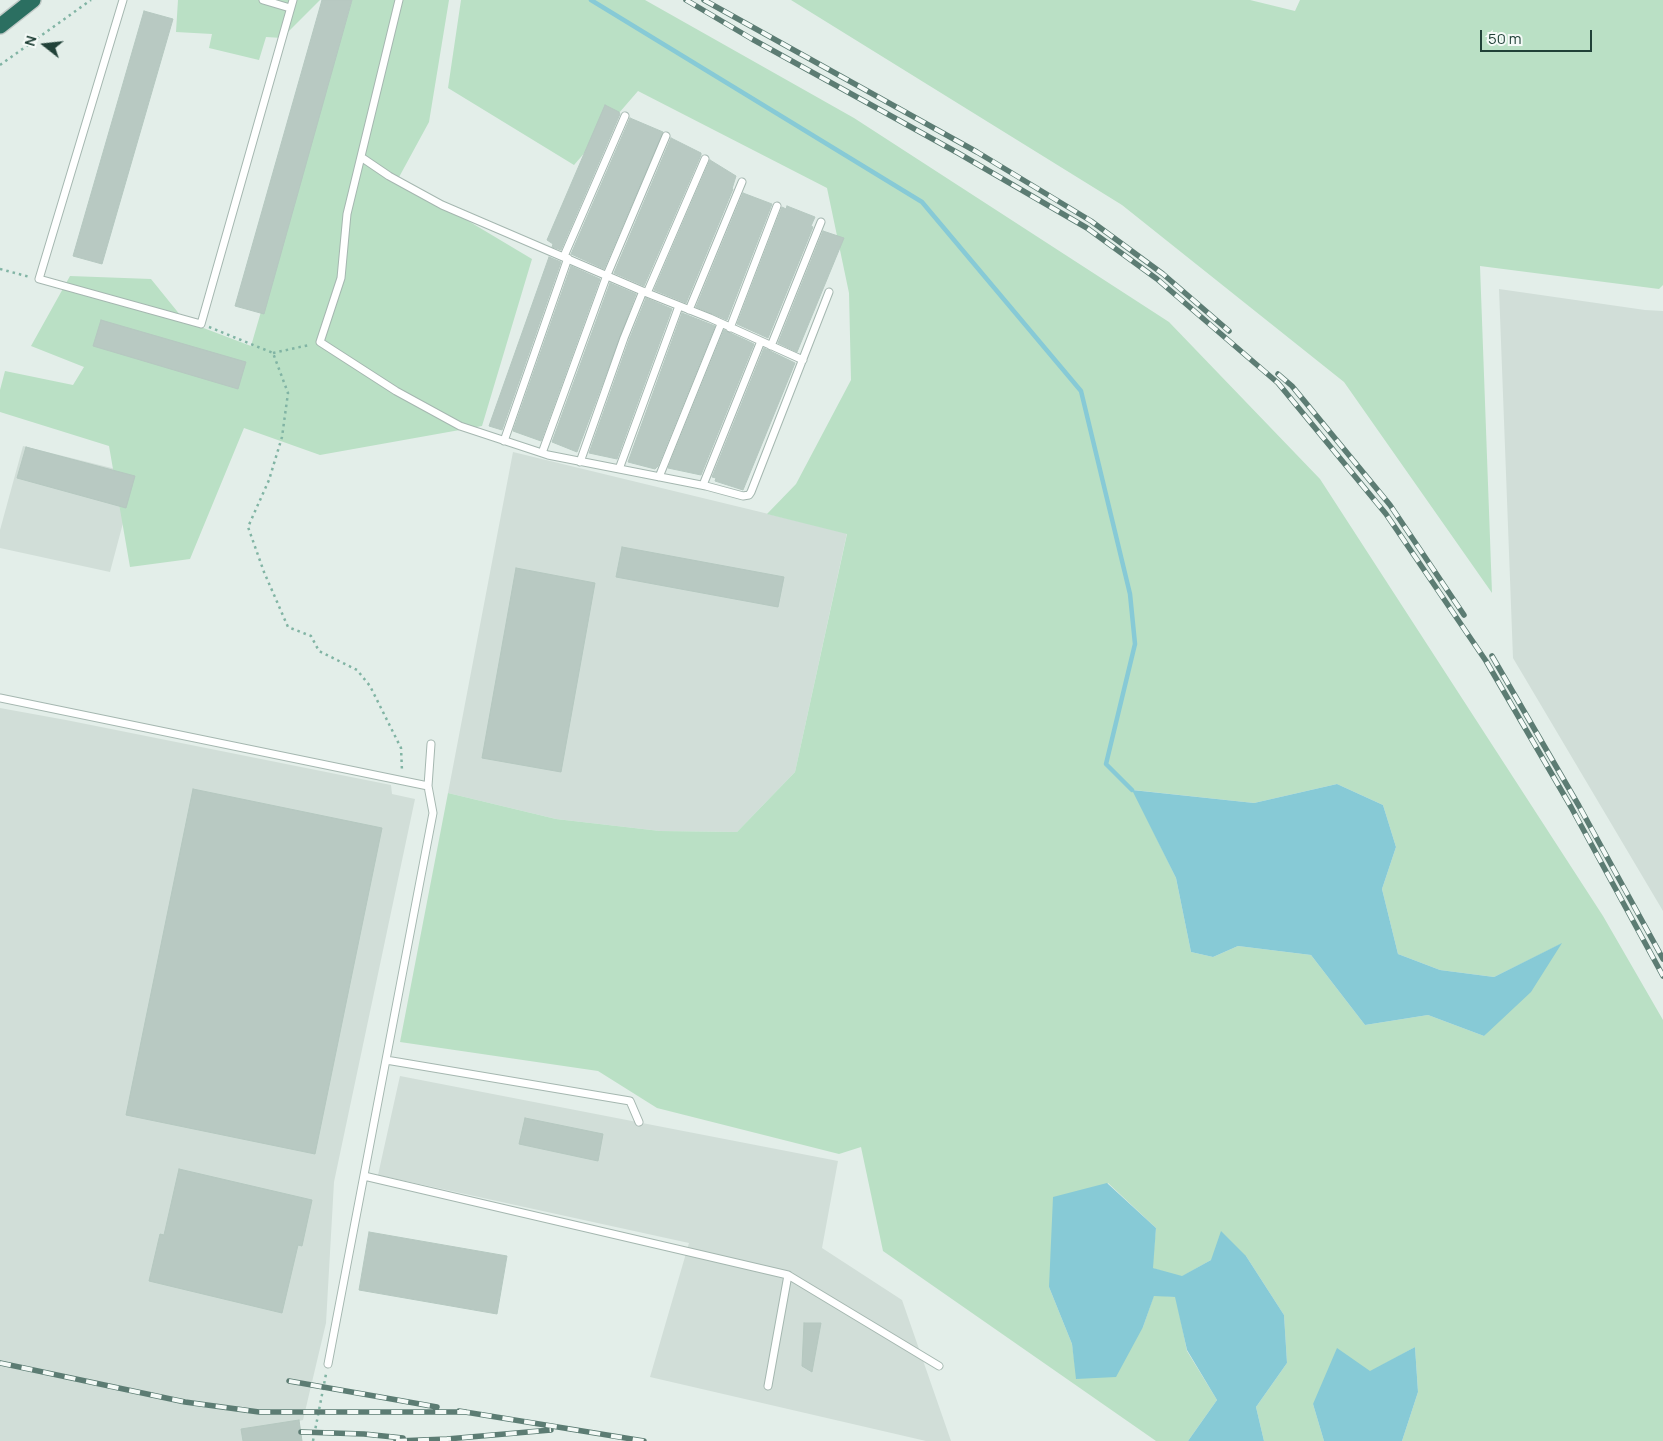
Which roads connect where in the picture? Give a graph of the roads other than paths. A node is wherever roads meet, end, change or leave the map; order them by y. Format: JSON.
{"nodes":[{"id":1,"x":34,"y":0,"type":"edge"},
{"id":2,"x":123,"y":0,"type":"edge"},
{"id":3,"x":263,"y":0,"type":"edge"},
{"id":4,"x":292,"y":0,"type":"edge"},
{"id":5,"x":399,"y":0,"type":"edge"},
{"id":6,"x":290,"y":8,"type":"junction"},
{"id":7,"x":0,"y":26,"type":"edge"},
{"id":8,"x":625,"y":116,"type":"dead end"},
{"id":9,"x":666,"y":136,"type":"dead end"},
{"id":10,"x":361,"y":157,"type":"junction"},
{"id":11,"x":705,"y":159,"type":"dead end"},
{"id":12,"x":742,"y":182,"type":"dead end"},
{"id":13,"x":777,"y":206,"type":"dead end"},
{"id":14,"x":821,"y":222,"type":"dead end"},
{"id":15,"x":566,"y":257,"type":"junction"},
{"id":16,"x":608,"y":275,"type":"junction"},
{"id":17,"x":645,"y":292,"type":"junction"},
{"id":18,"x":829,"y":292,"type":"dead end"},
{"id":19,"x":679,"y":306,"type":"junction"},
{"id":20,"x":689,"y":310,"type":"junction"},
{"id":21,"x":721,"y":324,"type":"junction"},
{"id":22,"x":730,"y":328,"type":"junction"},
{"id":23,"x":761,"y":341,"type":"junction"},
{"id":24,"x":771,"y":346,"type":"junction"},
{"id":25,"x":803,"y":360,"type":"junction"},
{"id":26,"x":504,"y":441,"type":"junction"},
{"id":27,"x":542,"y":453,"type":"junction"},
{"id":28,"x":580,"y":462,"type":"junction"},
{"id":29,"x":618,"y":469,"type":"junction"},
{"id":30,"x":660,"y":477,"type":"junction"},
{"id":31,"x":703,"y":486,"type":"junction"},
{"id":32,"x":0,"y":698,"type":"edge"},
{"id":33,"x":431,"y":744,"type":"dead end"},
{"id":34,"x":428,"y":786,"type":"junction"},
{"id":35,"x":386,"y":1060,"type":"junction"},
{"id":36,"x":639,"y":1122,"type":"dead end"},
{"id":37,"x":364,"y":1176,"type":"junction"},
{"id":38,"x":788,"y":1275,"type":"junction"},
{"id":39,"x":328,"y":1364,"type":"road end"},
{"id":40,"x":939,"y":1366,"type":"dead end"},
{"id":41,"x":768,"y":1386,"type":"dead end"}],
"edges":[{"from":1,"to":7,"type":"highway"},
{"from":2,"to":6,"type":"lane"},
{"from":3,"to":6,"type":"lane"},
{"from":4,"to":6,"type":"lane"},
{"from":5,"to":10,"type":"lane"},
{"from":8,"to":15,"type":"lane"},
{"from":9,"to":16,"type":"lane"},
{"from":10,"to":15,"type":"lane"},
{"from":10,"to":26,"type":"lane"},
{"from":11,"to":17,"type":"lane"},
{"from":12,"to":20,"type":"lane"},
{"from":13,"to":22,"type":"lane"},
{"from":14,"to":24,"type":"lane"},
{"from":15,"to":16,"type":"lane"},
{"from":15,"to":26,"type":"lane"},
{"from":16,"to":17,"type":"lane"},
{"from":16,"to":27,"type":"lane"},
{"from":17,"to":19,"type":"lane"},
{"from":17,"to":28,"type":"lane"},
{"from":18,"to":25,"type":"lane"},
{"from":19,"to":20,"type":"lane"},
{"from":19,"to":29,"type":"lane"},
{"from":20,"to":21,"type":"lane"},
{"from":21,"to":22,"type":"lane"},
{"from":21,"to":30,"type":"lane"},
{"from":22,"to":23,"type":"lane"},
{"from":23,"to":24,"type":"lane"},
{"from":23,"to":31,"type":"lane"},
{"from":24,"to":25,"type":"lane"},
{"from":25,"to":31,"type":"lane"},
{"from":26,"to":27,"type":"lane"},
{"from":27,"to":28,"type":"lane"},
{"from":28,"to":29,"type":"lane"},
{"from":29,"to":30,"type":"lane"},
{"from":30,"to":31,"type":"lane"},
{"from":32,"to":34,"type":"lane"},
{"from":33,"to":34,"type":"lane"},
{"from":34,"to":35,"type":"lane"},
{"from":35,"to":36,"type":"lane"},
{"from":35,"to":37,"type":"lane"},
{"from":37,"to":38,"type":"lane"},
{"from":37,"to":39,"type":"lane"},
{"from":38,"to":40,"type":"lane"},
{"from":38,"to":41,"type":"lane"}]}
